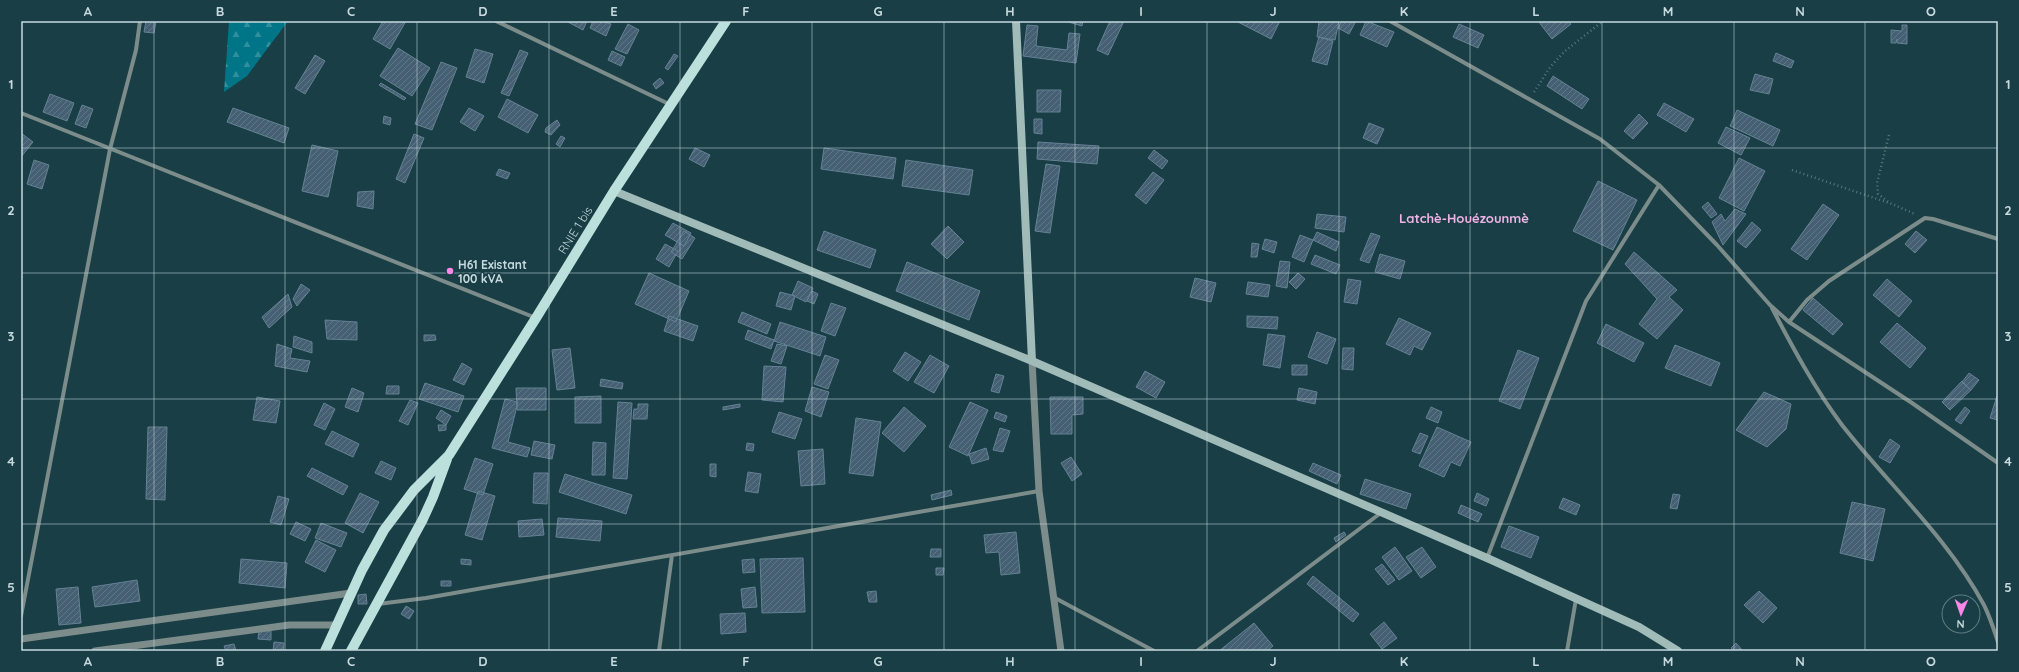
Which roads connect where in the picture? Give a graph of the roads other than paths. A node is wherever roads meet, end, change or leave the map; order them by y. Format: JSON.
{"nodes":[{"id":1,"x":140,"y":21,"type":"edge"},
{"id":2,"x":496,"y":21,"type":"edge"},
{"id":3,"x":726,"y":21,"type":"edge"},
{"id":4,"x":1016,"y":21,"type":"edge"},
{"id":5,"x":1390,"y":21,"type":"edge"},
{"id":6,"x":671,"y":105,"type":"junction"},
{"id":7,"x":21,"y":113,"type":"edge"},
{"id":8,"x":110,"y":149,"type":"junction"},
{"id":9,"x":1659,"y":185,"type":"junction"},
{"id":10,"x":614,"y":191,"type":"junction"},
{"id":11,"x":1998,"y":240,"type":"edge"},
{"id":12,"x":1770,"y":305,"type":"junction"},
{"id":13,"x":536,"y":318,"type":"junction"},
{"id":14,"x":1789,"y":322,"type":"junction"},
{"id":15,"x":1032,"y":361,"type":"junction"},
{"id":16,"x":449,"y":455,"type":"junction"},
{"id":17,"x":1998,"y":463,"type":"edge"},
{"id":18,"x":1039,"y":491,"type":"junction"},
{"id":19,"x":1382,"y":512,"type":"junction"},
{"id":20,"x":672,"y":555,"type":"junction"},
{"id":21,"x":1487,"y":558,"type":"junction"},
{"id":22,"x":351,"y":593,"type":"junction"},
{"id":23,"x":1055,"y":598,"type":"junction"},
{"id":24,"x":1576,"y":599,"type":"junction"},
{"id":25,"x":378,"y":604,"type":"junction"},
{"id":26,"x":21,"y":616,"type":"edge"},
{"id":27,"x":338,"y":625,"type":"junction"},
{"id":28,"x":21,"y":639,"type":"edge"},
{"id":29,"x":1998,"y":642,"type":"edge"},
{"id":30,"x":94,"y":651,"type":"edge"},
{"id":31,"x":325,"y":651,"type":"edge"},
{"id":32,"x":351,"y":651,"type":"edge"},
{"id":33,"x":659,"y":651,"type":"edge"},
{"id":34,"x":1060,"y":651,"type":"edge"},
{"id":35,"x":1154,"y":651,"type":"edge"},
{"id":36,"x":1197,"y":651,"type":"edge"},
{"id":37,"x":1568,"y":651,"type":"edge"},
{"id":38,"x":1678,"y":651,"type":"edge"}],
"edges":[{"from":1,"to":8,"type":"street"},
{"from":2,"to":6,"type":"street"},
{"from":3,"to":6,"type":"main road","name":"RNIE 1 bis"},
{"from":4,"to":15,"type":"main road"},
{"from":5,"to":9,"type":"street"},
{"from":6,"to":10,"type":"main road","name":"RNIE 1 bis"},
{"from":7,"to":8,"type":"street"},
{"from":8,"to":13,"type":"street"},
{"from":8,"to":26,"type":"street"},
{"from":9,"to":12,"type":"street"},
{"from":9,"to":21,"type":"street"},
{"from":10,"to":13,"type":"main road","name":"RNIE 1 bis"},
{"from":10,"to":15,"type":"main road"},
{"from":11,"to":14,"type":"street"},
{"from":12,"to":14,"type":"street"},
{"from":12,"to":29,"type":"street"},
{"from":13,"to":16,"type":"main road","name":"RNIE 1 bis"},
{"from":14,"to":17,"type":"street"},
{"from":15,"to":18,"type":"street"},
{"from":15,"to":19,"type":"main road"},
{"from":16,"to":22,"type":"main road"},
{"from":16,"to":25,"type":"main road"},
{"from":18,"to":20,"type":"street"},
{"from":18,"to":23,"type":"street"},
{"from":19,"to":21,"type":"main road"},
{"from":19,"to":36,"type":"street"},
{"from":20,"to":25,"type":"street"},
{"from":20,"to":33,"type":"street"},
{"from":21,"to":24,"type":"main road"},
{"from":22,"to":27,"type":"main road"},
{"from":22,"to":28,"type":"street"},
{"from":23,"to":34,"type":"street"},
{"from":23,"to":35,"type":"street"},
{"from":24,"to":37,"type":"street"},
{"from":24,"to":38,"type":"main road"},
{"from":25,"to":32,"type":"main road"},
{"from":27,"to":30,"type":"street"},
{"from":27,"to":31,"type":"main road"}]}
